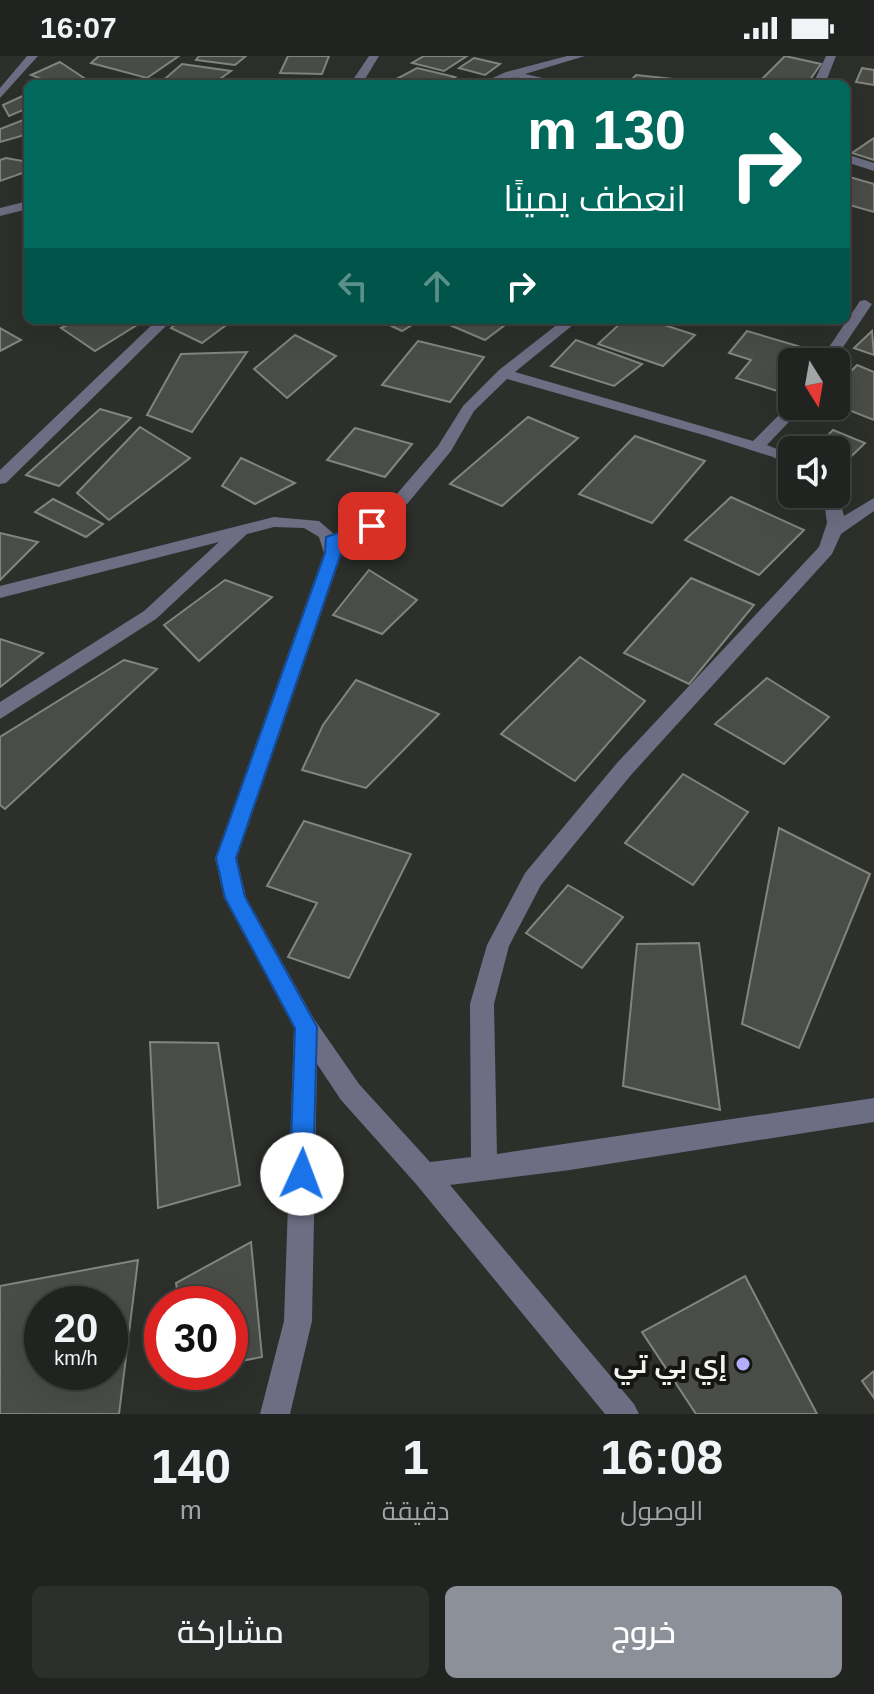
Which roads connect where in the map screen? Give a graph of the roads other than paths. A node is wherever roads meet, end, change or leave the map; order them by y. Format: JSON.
{"nodes":[{"id":1,"x":33,"y":56,"type":"edge"},
{"id":2,"x":374,"y":56,"type":"edge"},
{"id":3,"x":580,"y":56,"type":"edge"},
{"id":4,"x":831,"y":56,"type":"edge"},
{"id":5,"x":510,"y":74,"type":"junction"},
{"id":6,"x":359,"y":80,"type":"edge"},
{"id":7,"x":495,"y":80,"type":"edge"},
{"id":8,"x":542,"y":80,"type":"edge"},
{"id":9,"x":821,"y":80,"type":"edge"},
{"id":10,"x":0,"y":95,"type":"edge"},
{"id":11,"x":850,"y":159,"type":"edge"},
{"id":12,"x":874,"y":167,"type":"edge"},
{"id":13,"x":24,"y":206,"type":"edge"},
{"id":14,"x":0,"y":212,"type":"edge"},
{"id":15,"x":865,"y":304,"type":"dead end"},
{"id":16,"x":161,"y":324,"type":"edge"},
{"id":17,"x":567,"y":324,"type":"edge"},
{"id":18,"x":834,"y":348,"type":"edge"},
{"id":19,"x":504,"y":373,"type":"junction"},
{"id":20,"x":782,"y":420,"type":"edge"},
{"id":21,"x":756,"y":447,"type":"junction"},
{"id":22,"x":778,"y":456,"type":"edge"},
{"id":23,"x":0,"y":479,"type":"edge"},
{"id":24,"x":874,"y":503,"type":"edge"},
{"id":25,"x":837,"y":508,"type":"edge"},
{"id":26,"x":243,"y":530,"type":"junction"},
{"id":27,"x":836,"y":530,"type":"junction"},
{"id":28,"x":331,"y":541,"type":"junction"},
{"id":29,"x":0,"y":592,"type":"edge"},
{"id":30,"x":0,"y":712,"type":"edge"},
{"id":31,"x":306,"y":1027,"type":"junction"},
{"id":32,"x":874,"y":1110,"type":"edge"},
{"id":33,"x":484,"y":1168,"type":"junction"},
{"id":34,"x":425,"y":1175,"type":"junction"},
{"id":35,"x":275,"y":1414,"type":"edge"},
{"id":36,"x":624,"y":1414,"type":"edge"}],
"edges":[{"from":1,"to":10,"type":"street"},
{"from":2,"to":6,"type":"street"},
{"from":3,"to":5,"type":"street"},
{"from":4,"to":9,"type":"street"},
{"from":5,"to":7,"type":"street"},
{"from":5,"to":8,"type":"street"},
{"from":11,"to":12,"type":"street"},
{"from":13,"to":14,"type":"street"},
{"from":15,"to":18,"type":"street"},
{"from":16,"to":23,"type":"street"},
{"from":17,"to":19,"type":"street"},
{"from":19,"to":21,"type":"street"},
{"from":19,"to":28,"type":"street"},
{"from":20,"to":21,"type":"street"},
{"from":21,"to":22,"type":"street"},
{"from":24,"to":27,"type":"street"},
{"from":25,"to":27,"type":"street"},
{"from":26,"to":28,"type":"street"},
{"from":26,"to":29,"type":"street"},
{"from":26,"to":30,"type":"street"},
{"from":27,"to":33,"type":"street"},
{"from":28,"to":31,"type":"street"},
{"from":31,"to":34,"type":"street"},
{"from":31,"to":35,"type":"street"},
{"from":32,"to":33,"type":"street"},
{"from":33,"to":34,"type":"street"},
{"from":34,"to":36,"type":"street"}]}
